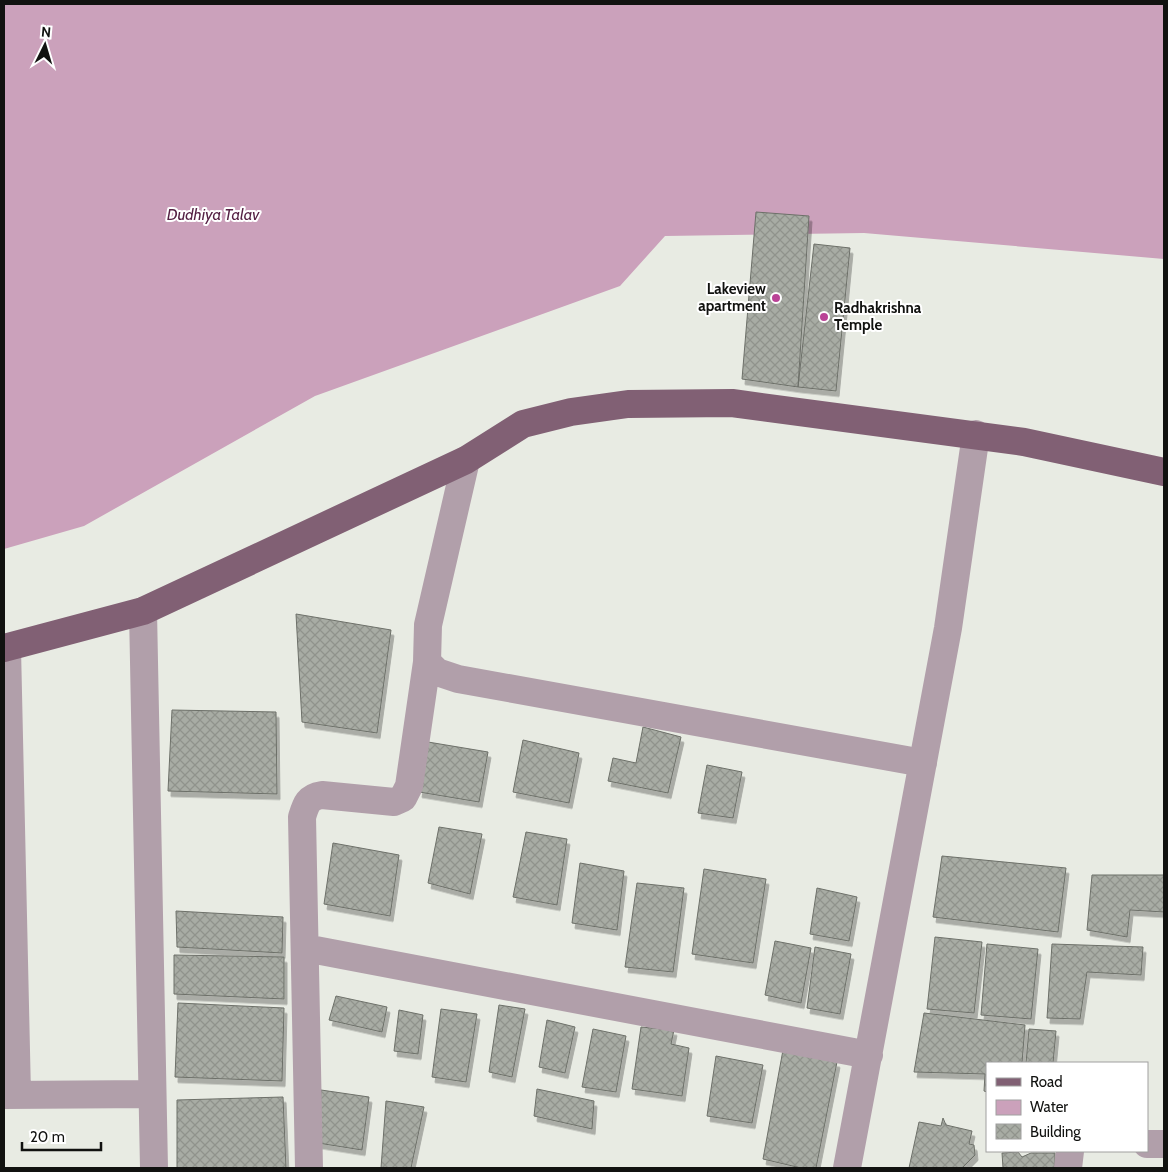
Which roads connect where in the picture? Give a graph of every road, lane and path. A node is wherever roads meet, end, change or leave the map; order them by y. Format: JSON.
{"nodes":[{"id":1,"x":976,"y":434,"type":"junction"},
{"id":2,"x":466,"y":460,"type":"junction"},
{"id":3,"x":1164,"y":472,"type":"edge"},
{"id":4,"x":143,"y":611,"type":"junction"},
{"id":5,"x":5,"y":648,"type":"edge"},
{"id":6,"x":427,"y":662,"type":"junction"},
{"id":7,"x":923,"y":763,"type":"junction"},
{"id":8,"x":305,"y":948,"type":"junction"},
{"id":9,"x":869,"y":1055,"type":"junction"},
{"id":10,"x":152,"y":1094,"type":"junction"},
{"id":11,"x":11,"y":1095,"type":"edge"},
{"id":12,"x":1148,"y":1144,"type":"edge"},
{"id":13,"x":1164,"y":1144,"type":"edge"},
{"id":14,"x":1070,"y":1152,"type":"edge"},
{"id":15,"x":154,"y":1168,"type":"edge"},
{"id":16,"x":309,"y":1168,"type":"edge"},
{"id":17,"x":847,"y":1168,"type":"edge"},
{"id":18,"x":1068,"y":1168,"type":"edge"}],
"edges":[{"from":1,"to":2,"type":"main road"},
{"from":1,"to":3,"type":"main road"},
{"from":1,"to":7,"type":"street"},
{"from":2,"to":4,"type":"main road"},
{"from":2,"to":6,"type":"street"},
{"from":4,"to":5,"type":"main road"},
{"from":4,"to":10,"type":"street"},
{"from":5,"to":11,"type":"street"},
{"from":6,"to":7,"type":"street"},
{"from":6,"to":8,"type":"street"},
{"from":7,"to":9,"type":"street"},
{"from":8,"to":9,"type":"street"},
{"from":8,"to":16,"type":"street"},
{"from":9,"to":17,"type":"street"},
{"from":10,"to":11,"type":"street"},
{"from":10,"to":15,"type":"street"},
{"from":12,"to":13,"type":"street"},
{"from":14,"to":18,"type":"street"}]}
